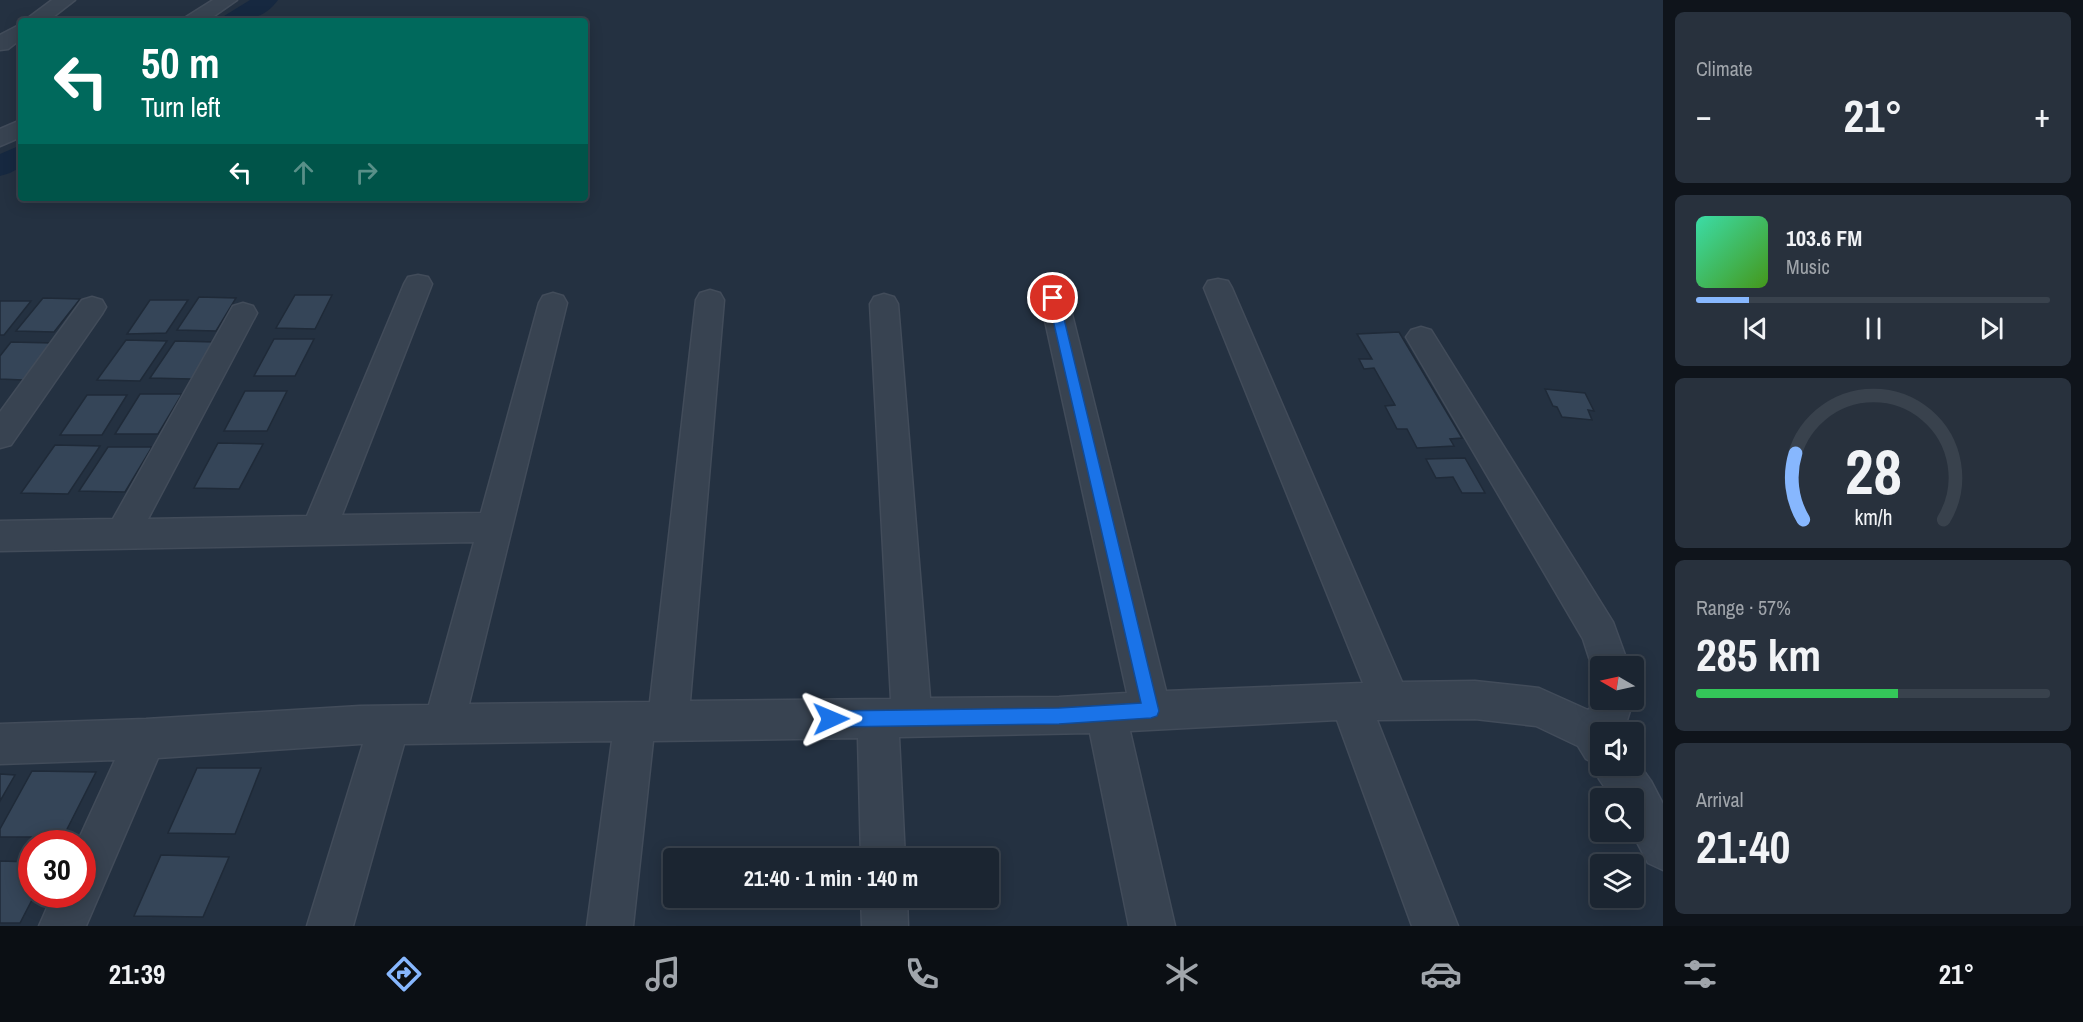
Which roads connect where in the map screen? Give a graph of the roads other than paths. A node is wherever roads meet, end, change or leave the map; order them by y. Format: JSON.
{"nodes":[{"id":1,"x":65,"y":0,"type":"edge"},
{"id":2,"x":227,"y":0,"type":"edge"},
{"id":3,"x":38,"y":18,"type":"edge"},
{"id":4,"x":198,"y":18,"type":"edge"},
{"id":5,"x":18,"y":32,"type":"edge"},
{"id":6,"x":0,"y":44,"type":"edge"},
{"id":7,"x":18,"y":129,"type":"edge"},
{"id":8,"x":0,"y":139,"type":"edge"},
{"id":9,"x":418,"y":284,"type":"dead end"},
{"id":10,"x":1218,"y":288,"type":"dead end"},
{"id":11,"x":1053,"y":298,"type":"dead end"},
{"id":12,"x":710,"y":300,"type":"dead end"},
{"id":13,"x":553,"y":303,"type":"dead end"},
{"id":14,"x":884,"y":304,"type":"dead end"},
{"id":15,"x":92,"y":307,"type":"dead end"},
{"id":16,"x":243,"y":313,"type":"dead end"},
{"id":17,"x":1421,"y":338,"type":"dead end"},
{"id":18,"x":0,"y":436,"type":"edge"},
{"id":19,"x":495,"y":527,"type":"junction"},
{"id":20,"x":319,"y":530,"type":"junction"},
{"id":21,"x":122,"y":535,"type":"junction"},
{"id":22,"x":0,"y":536,"type":"edge"},
{"id":23,"x":1607,"y":656,"type":"edge"},
{"id":24,"x":1370,"y":701,"type":"junction"},
{"id":25,"x":1151,"y":711,"type":"junction"},
{"id":26,"x":1106,"y":713,"type":"junction"},
{"id":27,"x":895,"y":718,"type":"junction"},
{"id":28,"x":652,"y":721,"type":"junction"},
{"id":29,"x":444,"y":724,"type":"junction"},
{"id":30,"x":389,"y":725,"type":"junction"},
{"id":31,"x":146,"y":739,"type":"junction"},
{"id":32,"x":1590,"y":739,"type":"edge"},
{"id":33,"x":0,"y":744,"type":"edge"},
{"id":34,"x":1622,"y":776,"type":"edge"},
{"id":35,"x":884,"y":848,"type":"edge"},
{"id":36,"x":1663,"y":848,"type":"edge"},
{"id":37,"x":96,"y":850,"type":"edge"},
{"id":38,"x":70,"y":908,"type":"edge"},
{"id":39,"x":884,"y":908,"type":"edge"},
{"id":40,"x":62,"y":926,"type":"edge"},
{"id":41,"x":330,"y":926,"type":"edge"},
{"id":42,"x":610,"y":926,"type":"edge"},
{"id":43,"x":885,"y":926,"type":"edge"},
{"id":44,"x":1152,"y":926,"type":"edge"},
{"id":45,"x":1435,"y":926,"type":"edge"}],
"edges":[{"from":1,"to":3,"type":"street"},
{"from":2,"to":4,"type":"street"},
{"from":5,"to":6,"type":"street"},
{"from":7,"to":8,"type":"street"},
{"from":9,"to":20,"type":"street"},
{"from":10,"to":24,"type":"street"},
{"from":11,"to":25,"type":"street"},
{"from":12,"to":28,"type":"street"},
{"from":13,"to":19,"type":"street"},
{"from":14,"to":27,"type":"street"},
{"from":15,"to":18,"type":"street"},
{"from":16,"to":21,"type":"street"},
{"from":17,"to":23,"type":"street"},
{"from":19,"to":20,"type":"street"},
{"from":19,"to":29,"type":"street"},
{"from":20,"to":21,"type":"street"},
{"from":21,"to":22,"type":"street"},
{"from":24,"to":25,"type":"street"},
{"from":24,"to":32,"type":"street"},
{"from":24,"to":45,"type":"street"},
{"from":25,"to":26,"type":"street"},
{"from":26,"to":27,"type":"street"},
{"from":26,"to":44,"type":"street"},
{"from":27,"to":28,"type":"street"},
{"from":27,"to":35,"type":"street"},
{"from":28,"to":29,"type":"street"},
{"from":28,"to":42,"type":"street"},
{"from":29,"to":30,"type":"street"},
{"from":30,"to":31,"type":"street"},
{"from":30,"to":41,"type":"street"},
{"from":31,"to":33,"type":"street"},
{"from":31,"to":37,"type":"street"},
{"from":34,"to":36,"type":"street"},
{"from":38,"to":40,"type":"street"},
{"from":39,"to":43,"type":"street"}]}
